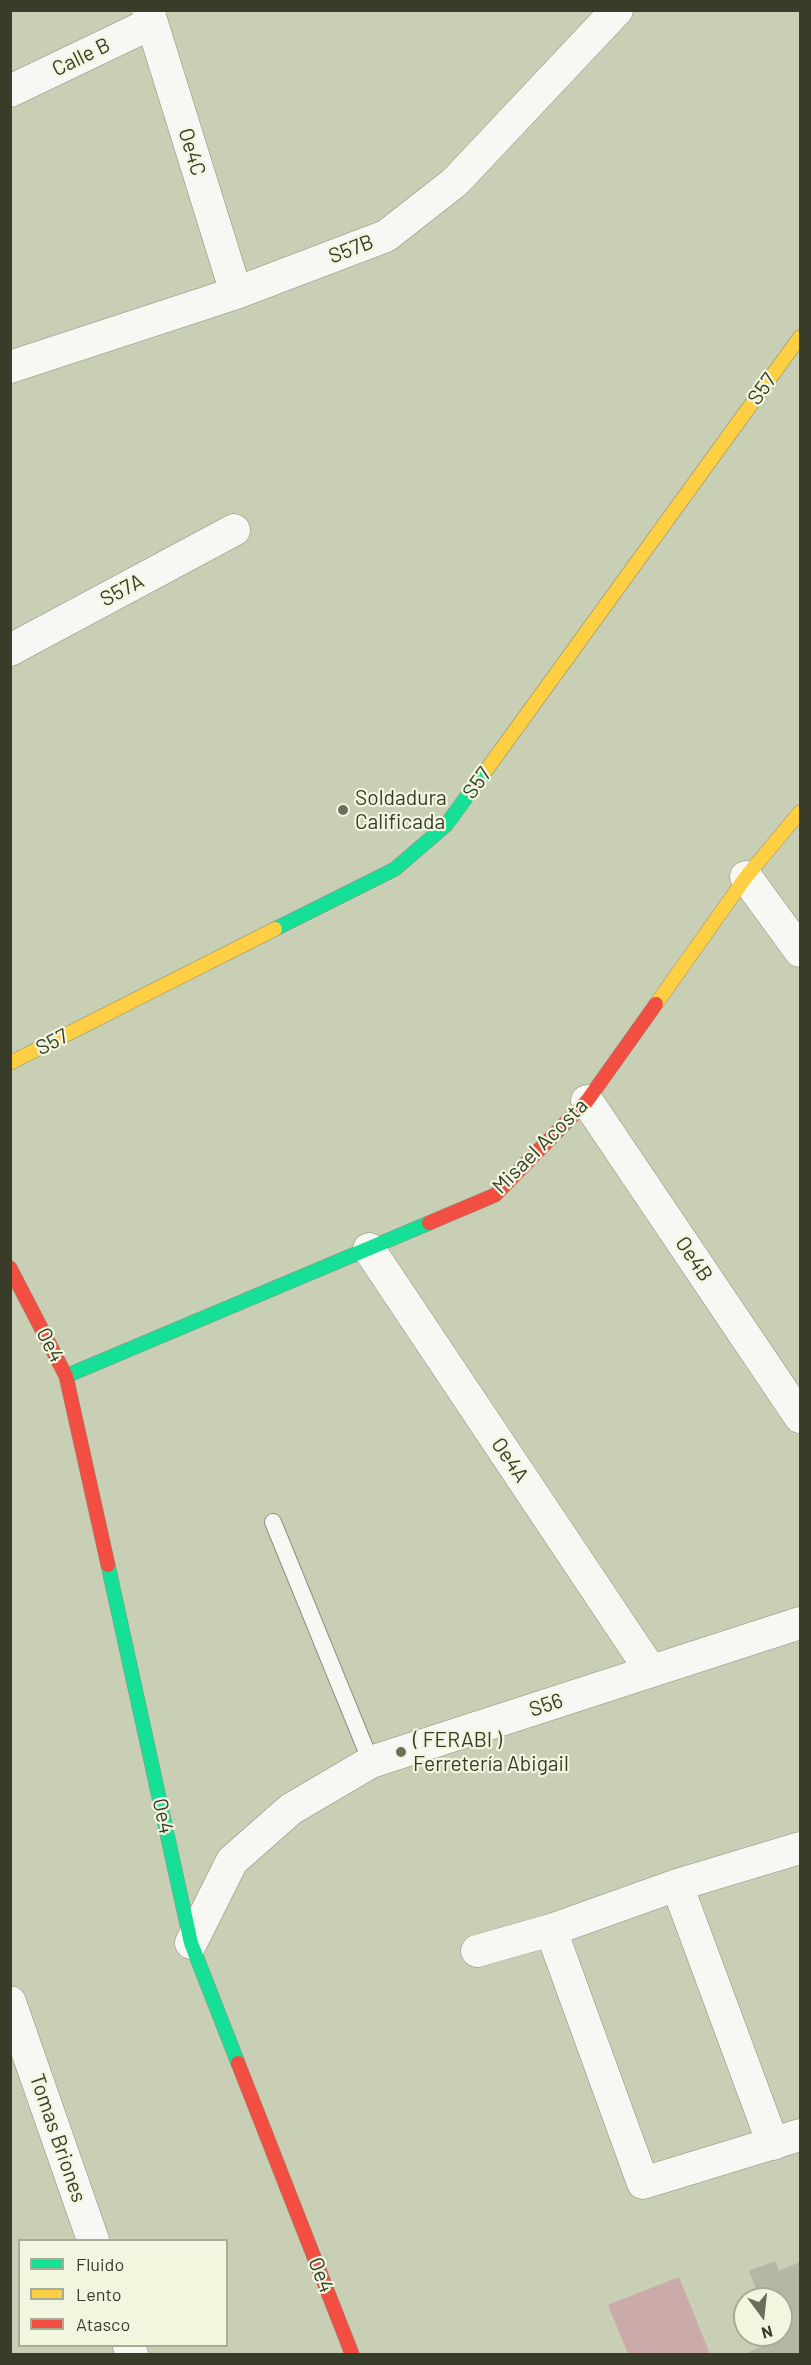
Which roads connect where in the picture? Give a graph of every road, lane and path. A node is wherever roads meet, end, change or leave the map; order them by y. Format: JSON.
{"nodes":[{"id":1,"x":617,"y":10,"type":"edge"},
{"id":2,"x":150,"y":17,"type":"edge"},
{"id":3,"x":10,"y":91,"type":"edge"},
{"id":4,"x":236,"y":293,"type":"junction"},
{"id":5,"x":801,"y":337,"type":"edge"},
{"id":6,"x":10,"y":367,"type":"edge"},
{"id":7,"x":234,"y":530,"type":"dead end"},
{"id":8,"x":10,"y":650,"type":"edge"},
{"id":9,"x":801,"y":812,"type":"edge"},
{"id":10,"x":746,"y":877,"type":"junction"},
{"id":11,"x":801,"y":951,"type":"edge"},
{"id":12,"x":10,"y":1063,"type":"edge"},
{"id":13,"x":587,"y":1101,"type":"junction"},
{"id":14,"x":369,"y":1249,"type":"junction"},
{"id":15,"x":10,"y":1268,"type":"edge"},
{"id":16,"x":66,"y":1376,"type":"junction"},
{"id":17,"x":801,"y":1417,"type":"edge"},
{"id":18,"x":273,"y":1522,"type":"dead end"},
{"id":19,"x":801,"y":1623,"type":"edge"},
{"id":20,"x":651,"y":1671,"type":"junction"},
{"id":21,"x":371,"y":1762,"type":"junction"},
{"id":22,"x":801,"y":1848,"type":"edge"},
{"id":23,"x":677,"y":1885,"type":"junction"},
{"id":24,"x":551,"y":1930,"type":"junction"},
{"id":25,"x":191,"y":1943,"type":"junction"},
{"id":26,"x":477,"y":1951,"type":"dead end"},
{"id":27,"x":10,"y":2002,"type":"edge"},
{"id":28,"x":787,"y":2140,"type":"edge"},
{"id":29,"x":92,"y":2239,"type":"edge"},
{"id":30,"x":352,"y":2355,"type":"edge"}],
"edges":[{"from":1,"to":4,"type":"street","name":"S57B"},
{"from":2,"to":3,"type":"street","name":"Calle B"},
{"from":2,"to":4,"type":"street","name":"Oe4C"},
{"from":4,"to":6,"type":"street","name":"S57B"},
{"from":5,"to":12,"type":"street","name":"S57"},
{"from":7,"to":8,"type":"street","name":"S57A"},
{"from":9,"to":10,"type":"street","name":"Misael Acosta"},
{"from":10,"to":11,"type":"street"},
{"from":10,"to":13,"type":"street","name":"Misael Acosta"},
{"from":13,"to":14,"type":"street","name":"Misael Acosta"},
{"from":13,"to":17,"type":"street","name":"Oe4B"},
{"from":14,"to":16,"type":"street","name":"Misael Acosta"},
{"from":14,"to":20,"type":"street","name":"Oe4A"},
{"from":15,"to":16,"type":"street","name":"Oe4"},
{"from":16,"to":25,"type":"street","name":"Oe4"},
{"from":18,"to":21,"type":"lane"},
{"from":19,"to":20,"type":"street","name":"S56"},
{"from":20,"to":21,"type":"street","name":"S56"},
{"from":21,"to":25,"type":"street","name":"S56"},
{"from":22,"to":23,"type":"street"},
{"from":23,"to":24,"type":"street"},
{"from":23,"to":28,"type":"street"},
{"from":24,"to":26,"type":"street"},
{"from":24,"to":28,"type":"street"},
{"from":25,"to":30,"type":"street","name":"Oe4"},
{"from":27,"to":29,"type":"street","name":"Tomas Briones"}]}
